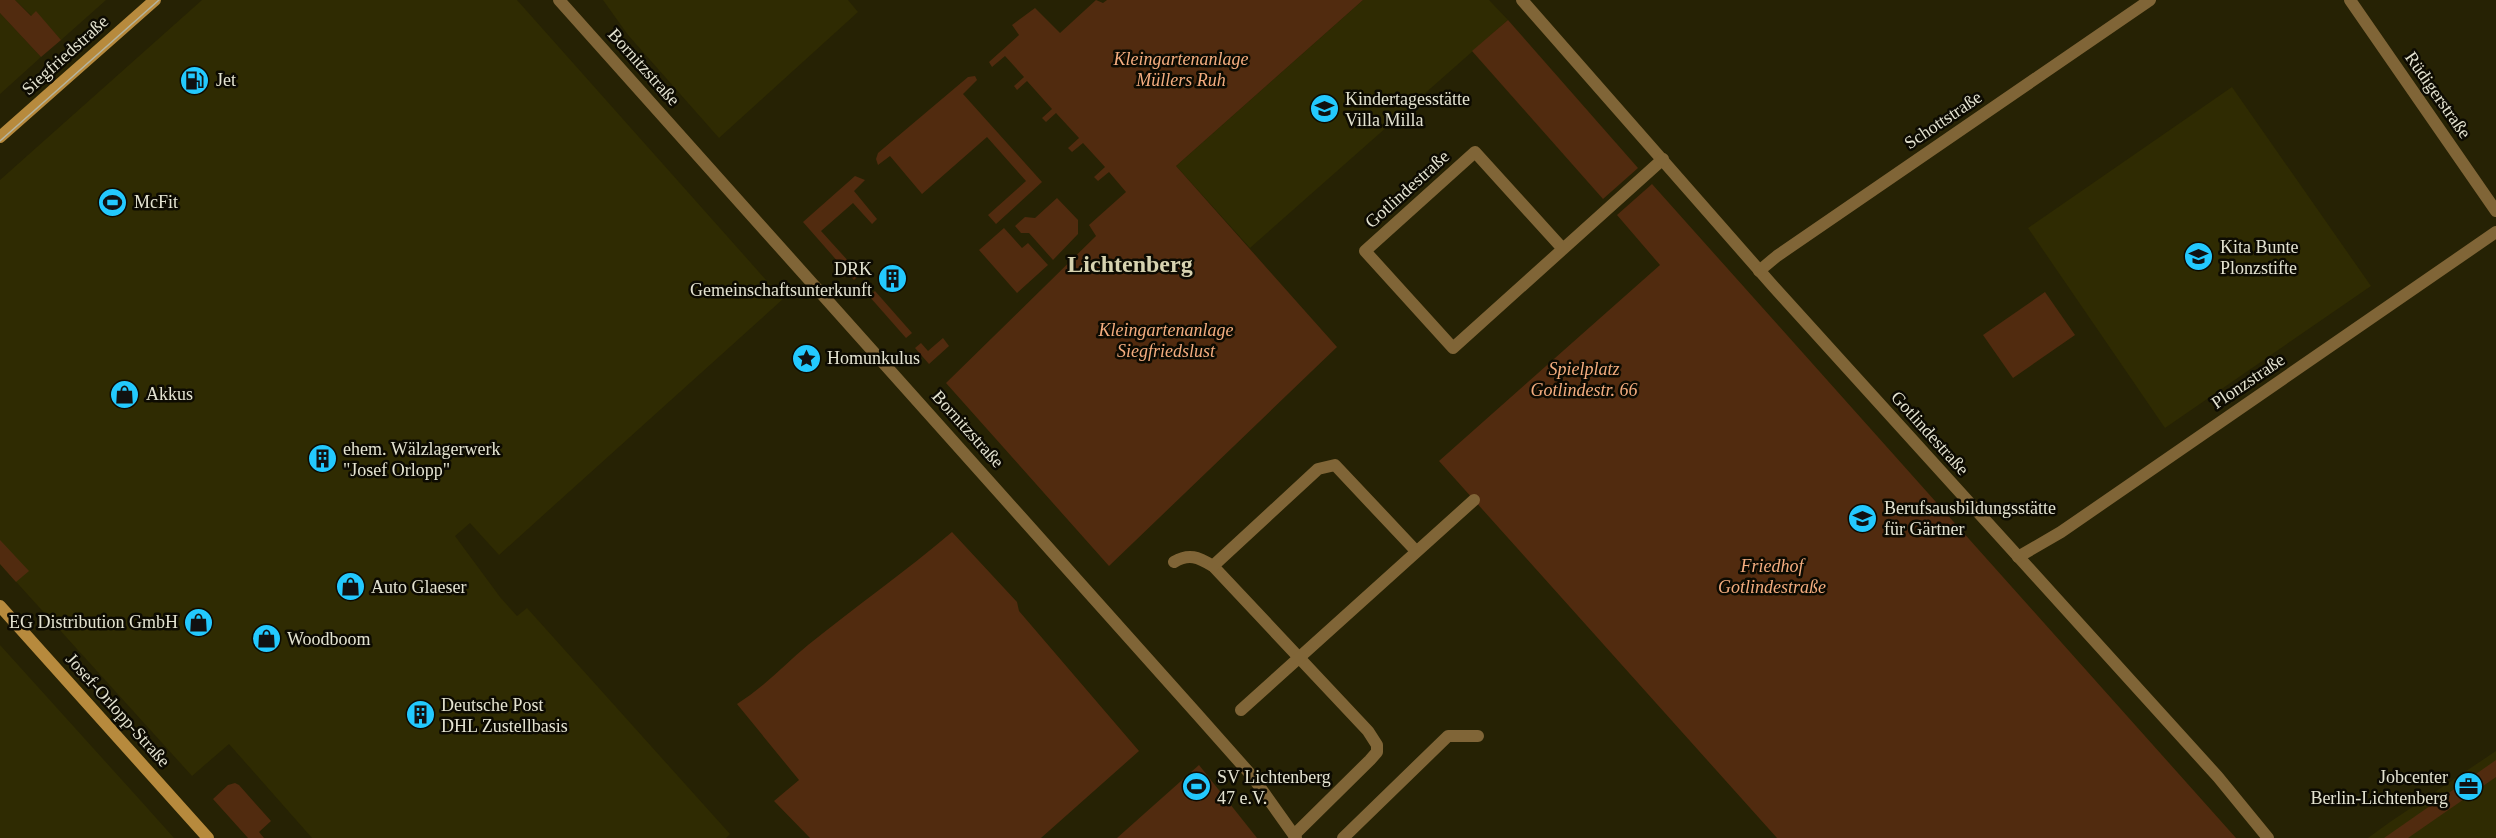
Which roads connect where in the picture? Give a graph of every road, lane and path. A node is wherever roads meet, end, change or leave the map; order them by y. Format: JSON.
{"nodes":[{"id":1,"x":155,"y":0,"type":"edge"},
{"id":2,"x":559,"y":0,"type":"edge"},
{"id":3,"x":1522,"y":0,"type":"edge"},
{"id":4,"x":2150,"y":0,"type":"edge"},
{"id":5,"x":2350,"y":0,"type":"edge"},
{"id":6,"x":0,"y":138,"type":"edge"},
{"id":7,"x":1663,"y":159,"type":"junction"},
{"id":8,"x":2496,"y":211,"type":"edge"},
{"id":9,"x":2496,"y":232,"type":"edge"},
{"id":10,"x":1563,"y":249,"type":"junction"},
{"id":11,"x":1759,"y":271,"type":"junction"},
{"id":12,"x":1474,"y":500,"type":"dead end"},
{"id":13,"x":1416,"y":551,"type":"junction"},
{"id":14,"x":2018,"y":557,"type":"junction"},
{"id":15,"x":1173,"y":562,"type":"dead end"},
{"id":16,"x":1213,"y":566,"type":"junction"},
{"id":17,"x":0,"y":606,"type":"edge"},
{"id":18,"x":1299,"y":657,"type":"junction"},
{"id":19,"x":1241,"y":710,"type":"dead end"},
{"id":20,"x":1478,"y":736,"type":"dead end"},
{"id":21,"x":1295,"y":837,"type":"edge"},
{"id":22,"x":208,"y":838,"type":"edge"},
{"id":23,"x":1343,"y":838,"type":"edge"},
{"id":24,"x":2268,"y":838,"type":"edge"}],
"edges":[{"from":1,"to":6,"type":"street","name":"Siegfriedstraße"},
{"from":2,"to":21,"type":"street","name":"Bornitzstraße"},
{"from":3,"to":7,"type":"street","name":"Gotlindestraße"},
{"from":4,"to":11,"type":"street","name":"Schottstraße"},
{"from":5,"to":8,"type":"street","name":"Rüdigerstraße"},
{"from":7,"to":10,"type":"street","name":"Gotlindestraße"},
{"from":7,"to":11,"type":"street","name":"Gotlindestraße"},
{"from":9,"to":14,"type":"street","name":"Plonzstraße"},
{"from":10,"to":10,"type":"street","name":"Gotlindestraße"},
{"from":11,"to":14,"type":"street","name":"Gotlindestraße"},
{"from":12,"to":13,"type":"street"},
{"from":13,"to":16,"type":"street"},
{"from":13,"to":18,"type":"street"},
{"from":14,"to":24,"type":"street","name":"Gotlindestraße"},
{"from":15,"to":16,"type":"street","name":"Bornitzstraße"},
{"from":16,"to":18,"type":"street","name":"Bornitzstraße"},
{"from":17,"to":22,"type":"street","name":"Josef-Orlopp-Straße"},
{"from":18,"to":19,"type":"street"},
{"from":18,"to":21,"type":"street","name":"Bornitzstraße"},
{"from":20,"to":23,"type":"street"}]}
